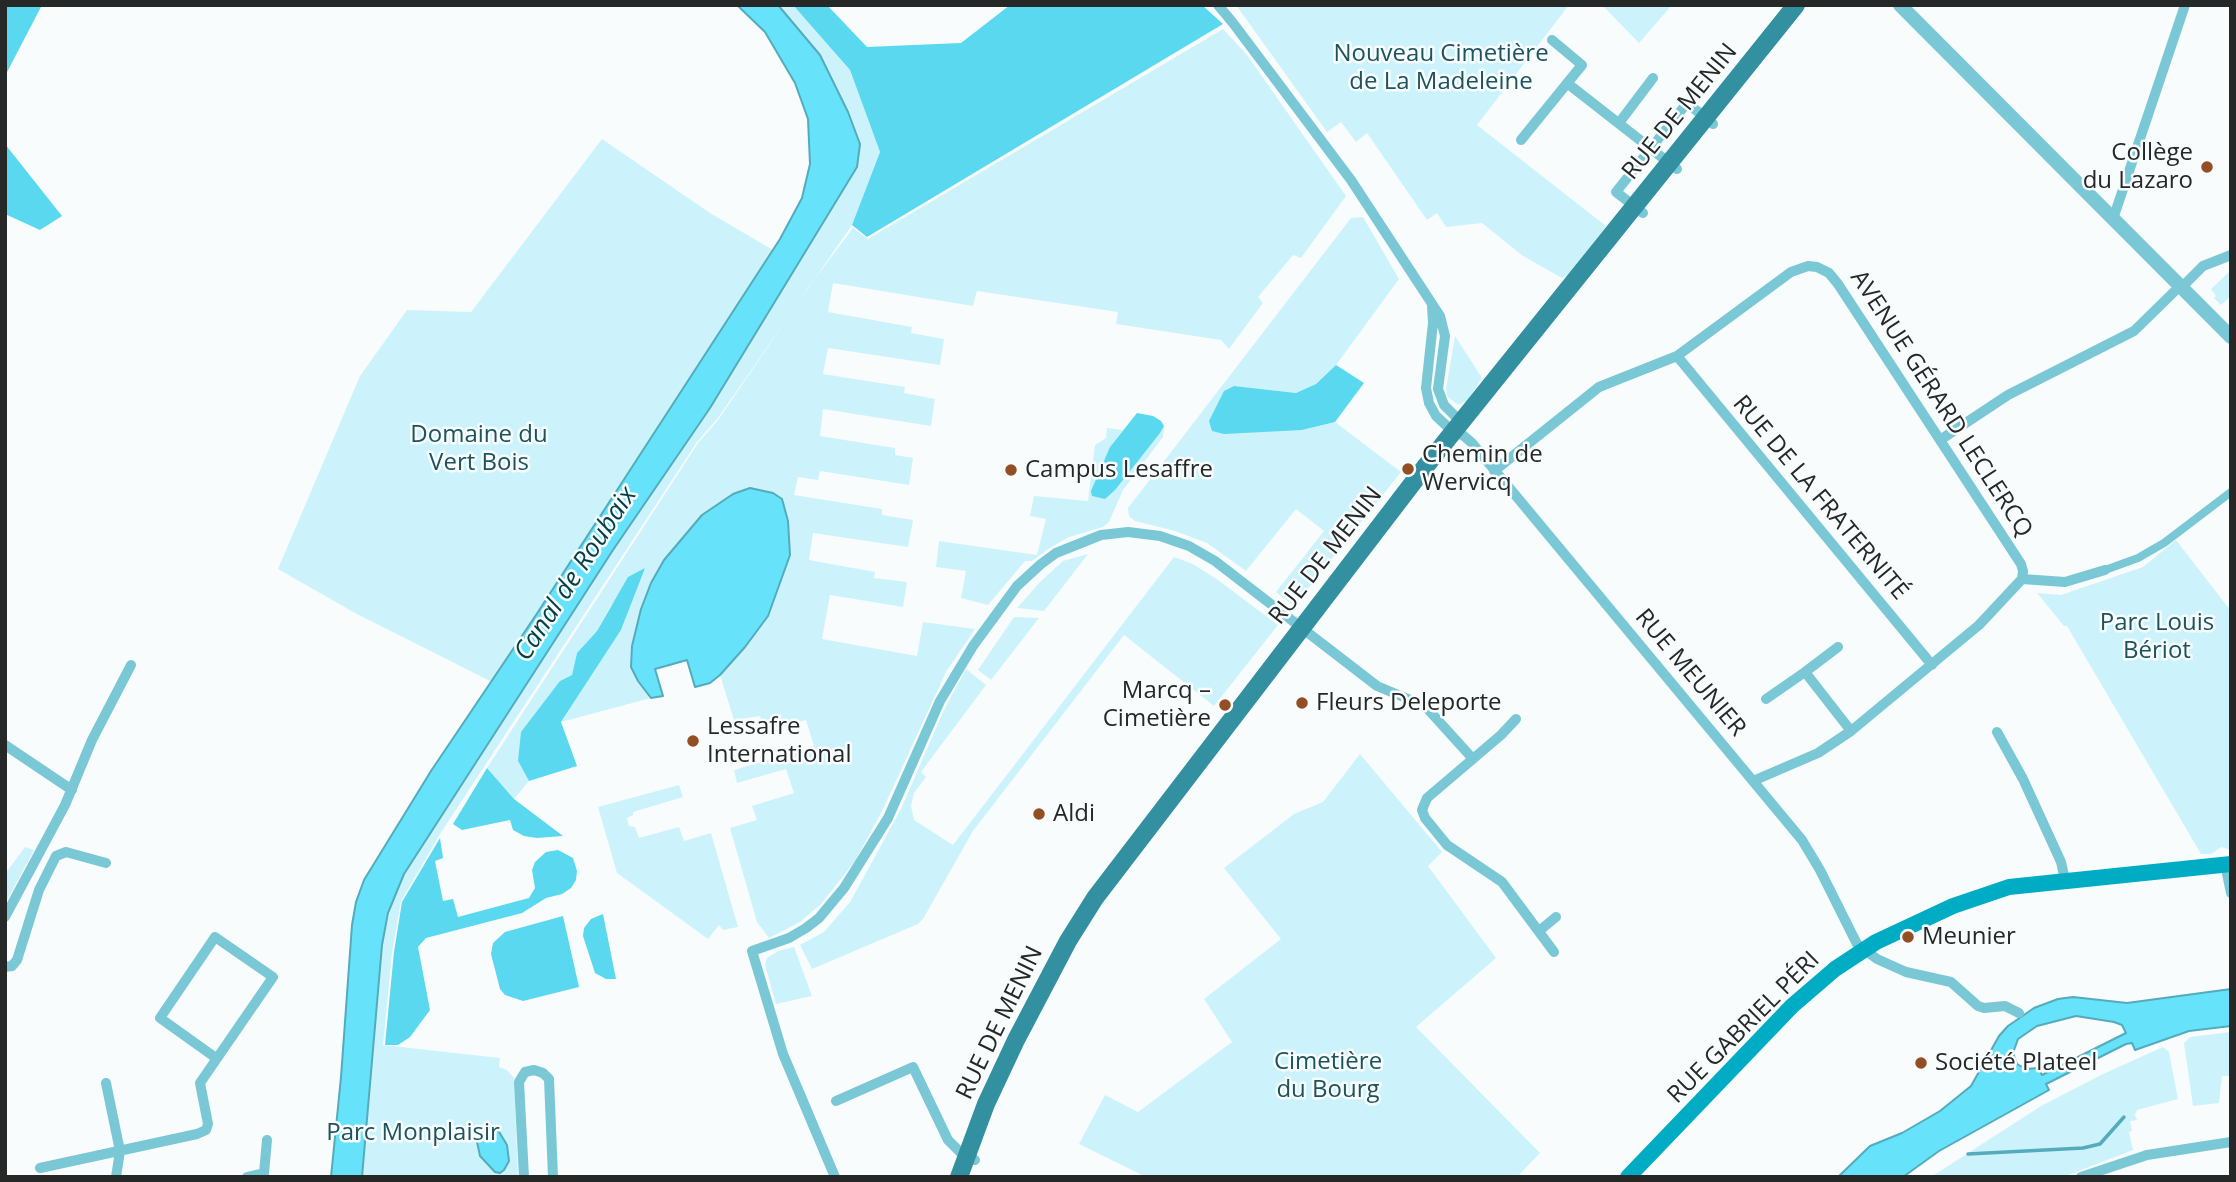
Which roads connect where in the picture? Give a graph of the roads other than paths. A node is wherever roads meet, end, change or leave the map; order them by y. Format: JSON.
{"nodes":[{"id":1,"x":1218,"y":5,"type":"edge"},
{"id":2,"x":1796,"y":5,"type":"edge"},
{"id":3,"x":1807,"y":5,"type":"edge"},
{"id":4,"x":1900,"y":5,"type":"edge"},
{"id":5,"x":2185,"y":5,"type":"edge"},
{"id":6,"x":1552,"y":40,"type":"dead end"},
{"id":7,"x":1653,"y":78,"type":"dead end"},
{"id":8,"x":1567,"y":83,"type":"junction"},
{"id":9,"x":1710,"y":121,"type":"junction"},
{"id":10,"x":1619,"y":123,"type":"junction"},
{"id":11,"x":1521,"y":140,"type":"dead end"},
{"id":12,"x":1651,"y":148,"type":"junction"},
{"id":13,"x":1674,"y":166,"type":"junction"},
{"id":14,"x":1639,"y":210,"type":"junction"},
{"id":15,"x":2113,"y":219,"type":"junction"},
{"id":16,"x":2231,"y":255,"type":"edge"},
{"id":17,"x":2181,"y":287,"type":"junction"},
{"id":18,"x":2231,"y":337,"type":"edge"},
{"id":19,"x":1677,"y":356,"type":"junction"},
{"id":20,"x":1460,"y":431,"type":"junction"},
{"id":21,"x":1940,"y":440,"type":"junction"},
{"id":22,"x":1494,"y":471,"type":"junction"},
{"id":23,"x":2231,"y":492,"type":"edge"},
{"id":24,"x":2105,"y":570,"type":"joint"},
{"id":25,"x":2022,"y":579,"type":"junction"},
{"id":26,"x":1307,"y":630,"type":"junction"},
{"id":27,"x":1838,"y":647,"type":"dead end"},
{"id":28,"x":131,"y":665,"type":"dead end"},
{"id":29,"x":1932,"y":665,"type":"junction"},
{"id":30,"x":1805,"y":672,"type":"junction"},
{"id":31,"x":1766,"y":699,"type":"dead end"},
{"id":32,"x":1516,"y":719,"type":"dead end"},
{"id":33,"x":1851,"y":731,"type":"junction"},
{"id":34,"x":1997,"y":732,"type":"dead end"},
{"id":35,"x":5,"y":745,"type":"edge"},
{"id":36,"x":1473,"y":759,"type":"junction"},
{"id":37,"x":1753,"y":781,"type":"junction"},
{"id":38,"x":72,"y":790,"type":"junction"},
{"id":39,"x":106,"y":863,"type":"dead end"},
{"id":40,"x":2228,"y":864,"type":"edge"},
{"id":41,"x":2065,"y":880,"type":"junction"},
{"id":42,"x":2231,"y":893,"type":"edge"},
{"id":43,"x":5,"y":917,"type":"edge"},
{"id":44,"x":1556,"y":917,"type":"dead end"},
{"id":45,"x":1539,"y":931,"type":"junction"},
{"id":46,"x":1863,"y":950,"type":"junction"},
{"id":47,"x":1554,"y":952,"type":"dead end"},
{"id":48,"x":5,"y":967,"type":"edge"},
{"id":49,"x":2019,"y":1013,"type":"dead end"},
{"id":50,"x":216,"y":1058,"type":"junction"},
{"id":51,"x":106,"y":1083,"type":"dead end"},
{"id":52,"x":836,"y":1101,"type":"dead end"},
{"id":53,"x":267,"y":1140,"type":"dead end"},
{"id":54,"x":2231,"y":1142,"type":"edge"},
{"id":55,"x":120,"y":1151,"type":"junction"},
{"id":56,"x":970,"y":1164,"type":"edge"},
{"id":57,"x":2108,"y":1166,"type":"junction"},
{"id":58,"x":40,"y":1167,"type":"dead end"},
{"id":59,"x":116,"y":1177,"type":"edge"},
{"id":60,"x":247,"y":1177,"type":"edge"},
{"id":61,"x":524,"y":1177,"type":"edge"},
{"id":62,"x":552,"y":1177,"type":"edge"},
{"id":63,"x":835,"y":1177,"type":"edge"},
{"id":64,"x":959,"y":1177,"type":"edge"},
{"id":65,"x":1628,"y":1177,"type":"edge"},
{"id":66,"x":2081,"y":1177,"type":"edge"},
{"id":67,"x":2100,"y":1177,"type":"edge"}],
"edges":[{"from":1,"to":20,"type":"street"},
{"from":2,"to":9,"type":"main road","name":"RUE DE MENIN"},
{"from":3,"to":9,"type":"main road","name":"RUE DE MENIN"},
{"from":4,"to":15,"type":"street"},
{"from":5,"to":15,"type":"street"},
{"from":6,"to":8,"type":"street"},
{"from":7,"to":10,"type":"street"},
{"from":8,"to":10,"type":"street"},
{"from":8,"to":11,"type":"street"},
{"from":9,"to":12,"type":"street"},
{"from":9,"to":13,"type":"main road","name":"RUE DE MENIN"},
{"from":10,"to":12,"type":"street"},
{"from":12,"to":13,"type":"street"},
{"from":12,"to":14,"type":"street"},
{"from":13,"to":14,"type":"main road","name":"RUE DE MENIN"},
{"from":14,"to":20,"type":"main road","name":"RUE DE MENIN"},
{"from":15,"to":17,"type":"street"},
{"from":16,"to":17,"type":"street"},
{"from":17,"to":18,"type":"street"},
{"from":17,"to":21,"type":"street"},
{"from":19,"to":21,"type":"street","name":"AVENUE GÉRARD LECLERCQ"},
{"from":19,"to":22,"type":"street","name":"AVENUE GÉRARD LECLERCQ"},
{"from":19,"to":29,"type":"street","name":"RUE DE LA FRATERNITÉ"},
{"from":20,"to":22,"type":"street","name":"RUE MEUNIER"},
{"from":20,"to":26,"type":"main road","name":"RUE DE MENIN"},
{"from":21,"to":25,"type":"street","name":"AVENUE GÉRARD LECLERCQ"},
{"from":22,"to":37,"type":"street","name":"RUE MEUNIER"},
{"from":23,"to":24,"type":"street"},
{"from":24,"to":25,"type":"street"},
{"from":25,"to":29,"type":"street"},
{"from":26,"to":36,"type":"street"},
{"from":26,"to":56,"type":"main road","name":"RUE DE MENIN"},
{"from":26,"to":63,"type":"street"},
{"from":27,"to":30,"type":"street"},
{"from":28,"to":38,"type":"street"},
{"from":29,"to":33,"type":"street"},
{"from":30,"to":31,"type":"street"},
{"from":30,"to":33,"type":"street"},
{"from":32,"to":36,"type":"street"},
{"from":33,"to":37,"type":"street"},
{"from":34,"to":41,"type":"street"},
{"from":35,"to":38,"type":"street"},
{"from":36,"to":45,"type":"street"},
{"from":37,"to":46,"type":"street","name":"RUE MEUNIER"},
{"from":38,"to":43,"type":"street"},
{"from":39,"to":48,"type":"street"},
{"from":40,"to":41,"type":"main road","name":"RUE GABRIEL PÉRI"},
{"from":40,"to":42,"type":"street"},
{"from":41,"to":46,"type":"main road","name":"RUE GABRIEL PÉRI"},
{"from":44,"to":45,"type":"street"},
{"from":45,"to":47,"type":"street"},
{"from":46,"to":49,"type":"street"},
{"from":46,"to":65,"type":"main road","name":"RUE GABRIEL PÉRI"},
{"from":50,"to":50,"type":"street"},
{"from":50,"to":55,"type":"street"},
{"from":51,"to":55,"type":"street"},
{"from":52,"to":56,"type":"street"},
{"from":53,"to":60,"type":"street"},
{"from":54,"to":57,"type":"street"},
{"from":55,"to":58,"type":"street"},
{"from":55,"to":59,"type":"street"},
{"from":56,"to":64,"type":"main road","name":"RUE DE MENIN"},
{"from":57,"to":66,"type":"street"},
{"from":57,"to":67,"type":"street"},
{"from":61,"to":62,"type":"street"}]}
